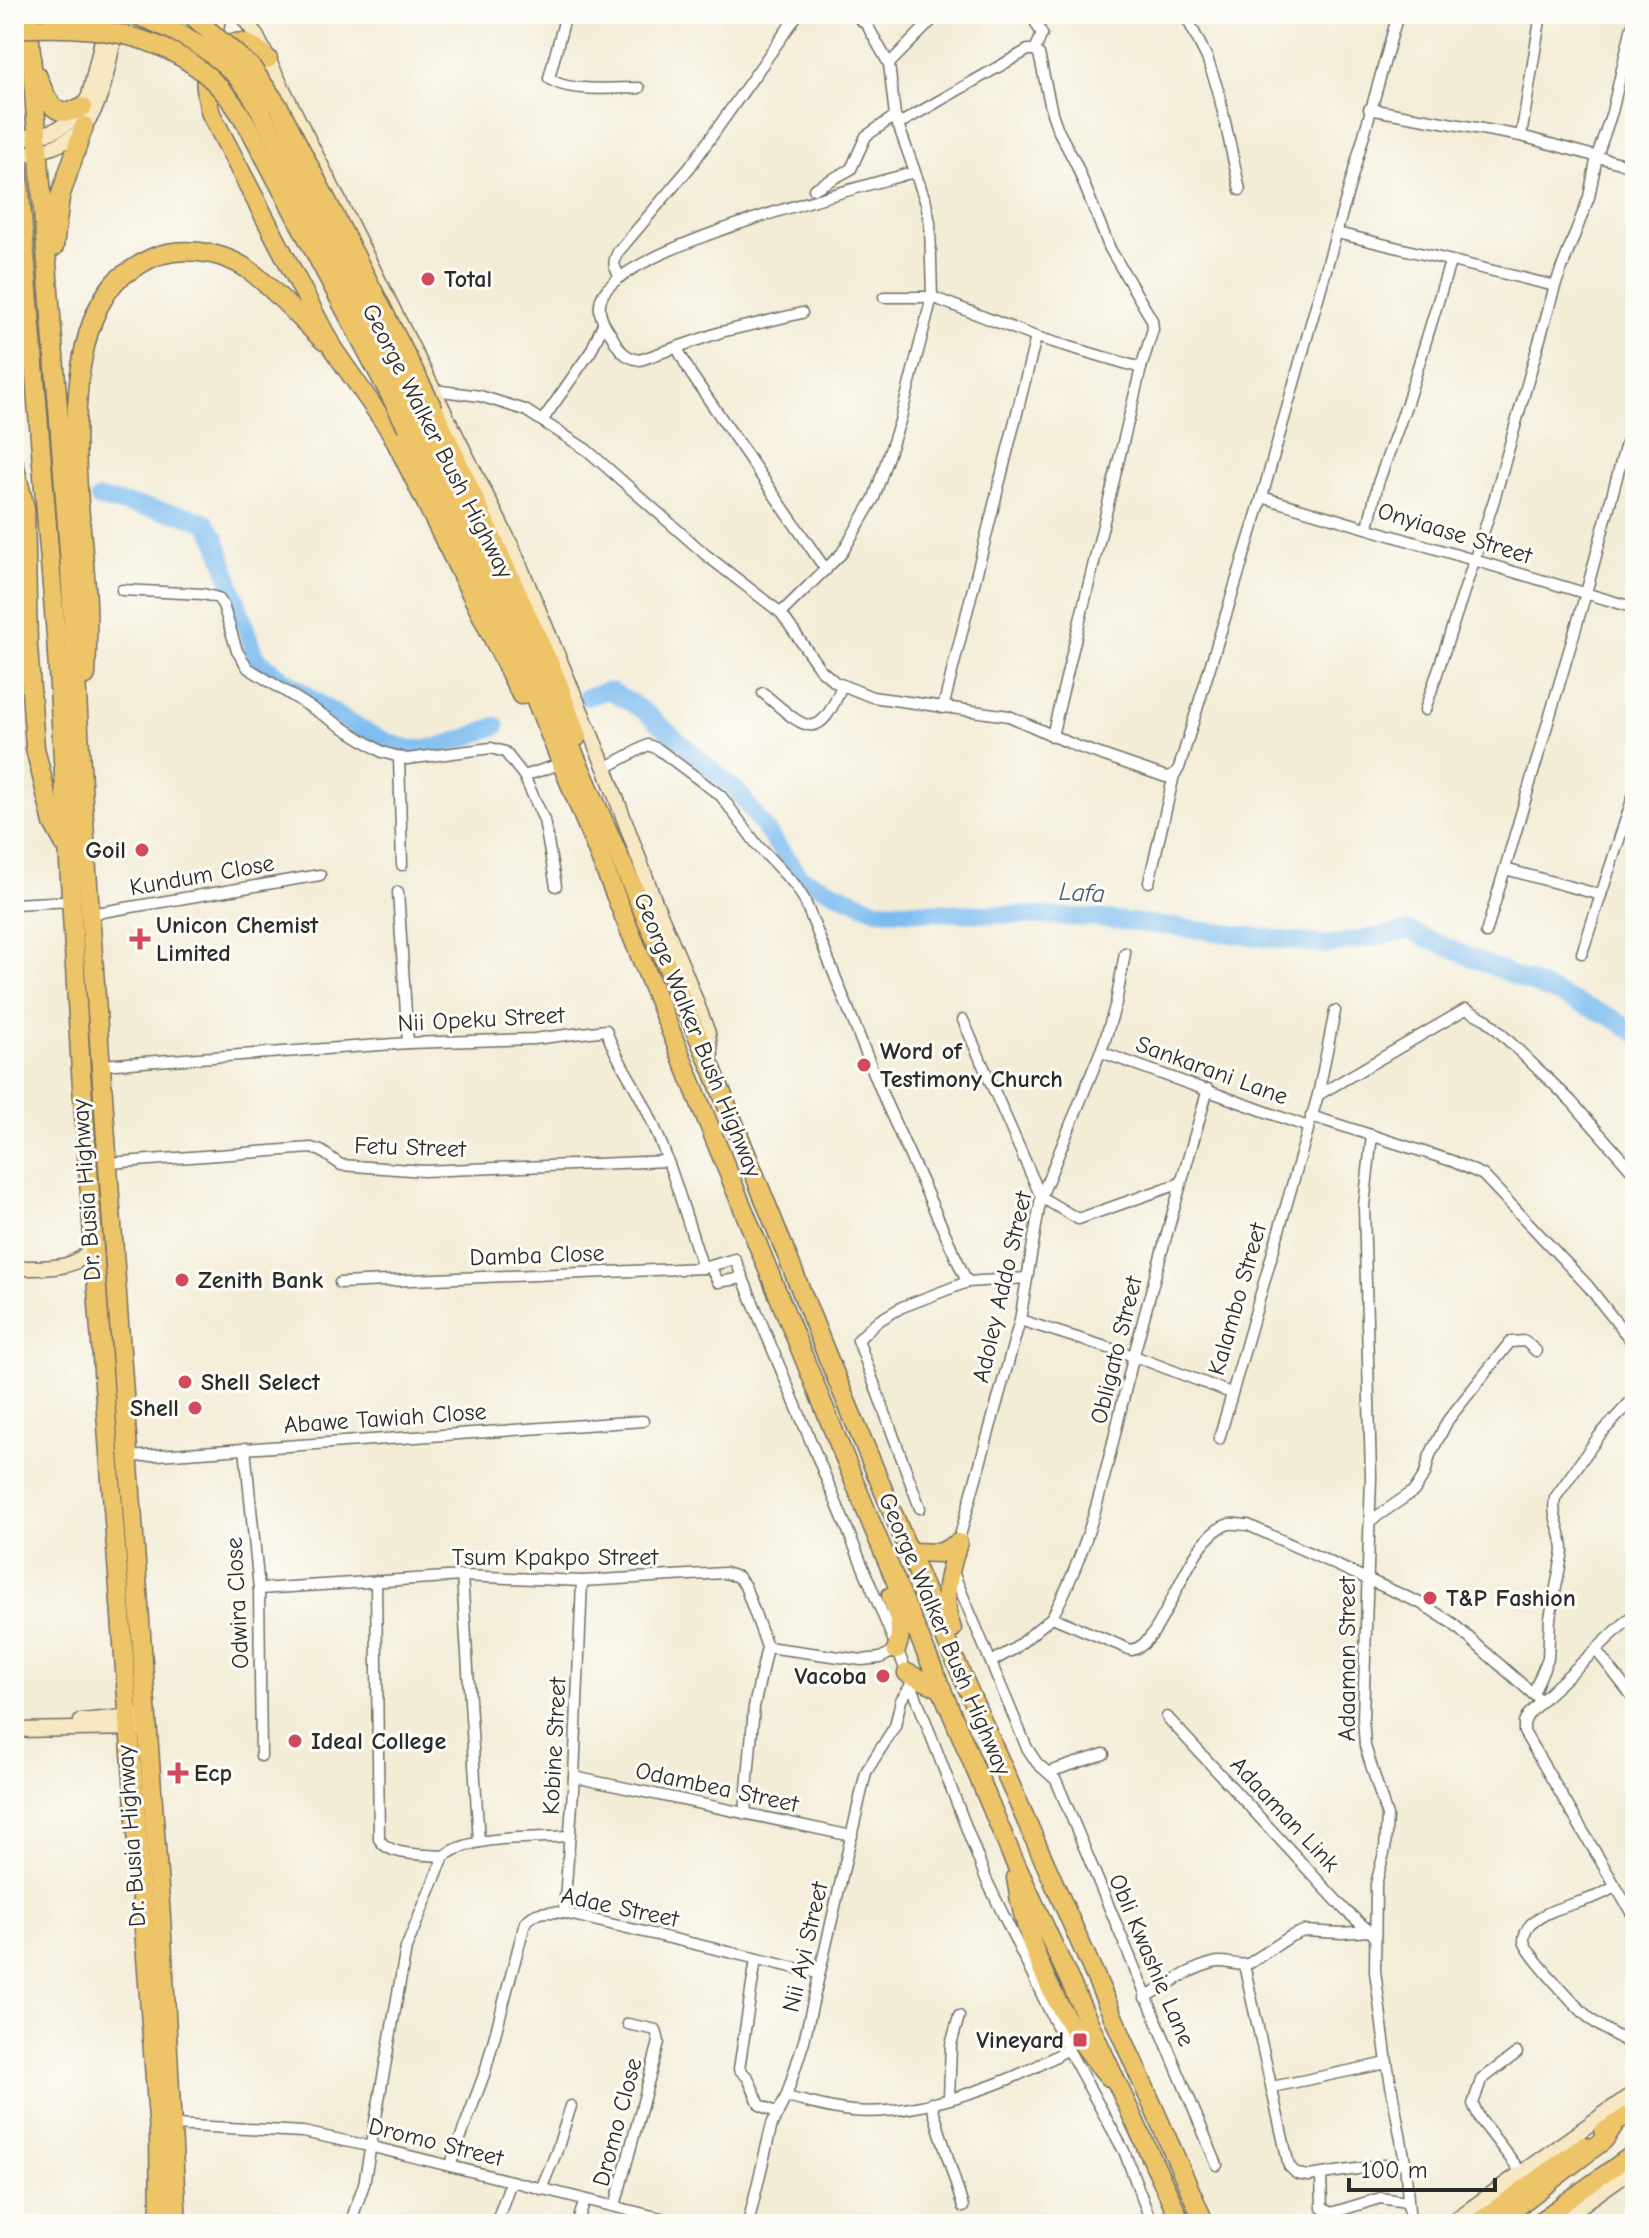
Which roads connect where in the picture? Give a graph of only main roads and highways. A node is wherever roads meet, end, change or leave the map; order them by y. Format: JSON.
{"nodes":[{"id":1,"x":28,"y":14,"type":"edge"},
{"id":2,"x":133,"y":14,"type":"edge"},
{"id":3,"x":190,"y":14,"type":"edge"},
{"id":4,"x":14,"y":29,"type":"edge"},
{"id":5,"x":31,"y":58,"type":"junction"},
{"id":6,"x":268,"y":59,"type":"road end"},
{"id":7,"x":83,"y":107,"type":"road end"},
{"id":8,"x":14,"y":117,"type":"edge"},
{"id":9,"x":84,"y":126,"type":"road end"},
{"id":10,"x":48,"y":290,"type":"junction"},
{"id":11,"x":333,"y":349,"type":"junction"},
{"id":12,"x":421,"y":419,"type":"junction"},
{"id":13,"x":14,"y":463,"type":"edge"},
{"id":14,"x":79,"y":730,"type":"junction"},
{"id":15,"x":557,"y":756,"type":"junction"},
{"id":16,"x":67,"y":847,"type":"junction"},
{"id":17,"x":872,"y":1525,"type":"junction"},
{"id":18,"x":911,"y":1552,"type":"junction"},
{"id":19,"x":896,"y":1650,"type":"road end"},
{"id":20,"x":909,"y":1679,"type":"road end"},
{"id":21,"x":942,"y":1689,"type":"junction"},
{"id":22,"x":138,"y":1722,"type":"junction"},
{"id":23,"x":1005,"y":1774,"type":"junction"},
{"id":24,"x":1635,"y":2111,"type":"edge"},
{"id":25,"x":1614,"y":2125,"type":"junction"},
{"id":26,"x":1635,"y":2152,"type":"edge"},
{"id":27,"x":160,"y":2224,"type":"edge"},
{"id":28,"x":177,"y":2224,"type":"edge"},
{"id":29,"x":1182,"y":2224,"type":"edge"},
{"id":30,"x":1205,"y":2224,"type":"edge"},
{"id":31,"x":1475,"y":2224,"type":"edge"},
{"id":32,"x":1494,"y":2224,"type":"edge"},
{"id":33,"x":1535,"y":2224,"type":"edge"}],
"edges":[{"from":1,"to":5,"type":"highway","name":"Dr. Busia Highway"},
{"from":2,"to":12,"type":"highway","name":"George Walker Bush Highway","bridge":true},
{"from":3,"to":12,"type":"highway","bridge":true},
{"from":4,"to":12,"type":"highway","name":"George Walker Bush Highway","bridge":true},
{"from":5,"to":7,"type":"highway"},
{"from":5,"to":10,"type":"highway","name":"Dr. Busia Highway"},
{"from":6,"to":11,"type":"highway"},
{"from":8,"to":16,"type":"highway","name":"Dr. Busia Highway"},
{"from":9,"to":10,"type":"highway"},
{"from":10,"to":14,"type":"highway","name":"Dr. Busia Highway"},
{"from":11,"to":14,"type":"highway"},
{"from":11,"to":15,"type":"highway"},
{"from":12,"to":15,"type":"highway","name":"George Walker Bush Highway"},
{"from":12,"to":18,"type":"highway","name":"George Walker Bush Highway"},
{"from":13,"to":16,"type":"highway"},
{"from":14,"to":22,"type":"highway","name":"Dr. Busia Highway"},
{"from":15,"to":17,"type":"highway","name":"George Walker Bush Highway"},
{"from":16,"to":22,"type":"highway","name":"Dr. Busia Highway"},
{"from":17,"to":19,"type":"highway"},
{"from":17,"to":21,"type":"highway","name":"George Walker Bush Highway"},
{"from":18,"to":23,"type":"highway","name":"George Walker Bush Highway"},
{"from":18,"to":23,"type":"highway"},
{"from":20,"to":21,"type":"highway"},
{"from":21,"to":29,"type":"highway","name":"George Walker Bush Highway"},
{"from":22,"to":27,"type":"highway","name":"Dr. Busia Highway"},
{"from":22,"to":28,"type":"highway","name":"Dr. Busia Highway"},
{"from":23,"to":30,"type":"highway","name":"George Walker Bush Highway"},
{"from":24,"to":25,"type":"main road"},
{"from":25,"to":31,"type":"main road"},
{"from":25,"to":32,"type":"highway"},
{"from":26,"to":33,"type":"main road"}]}
